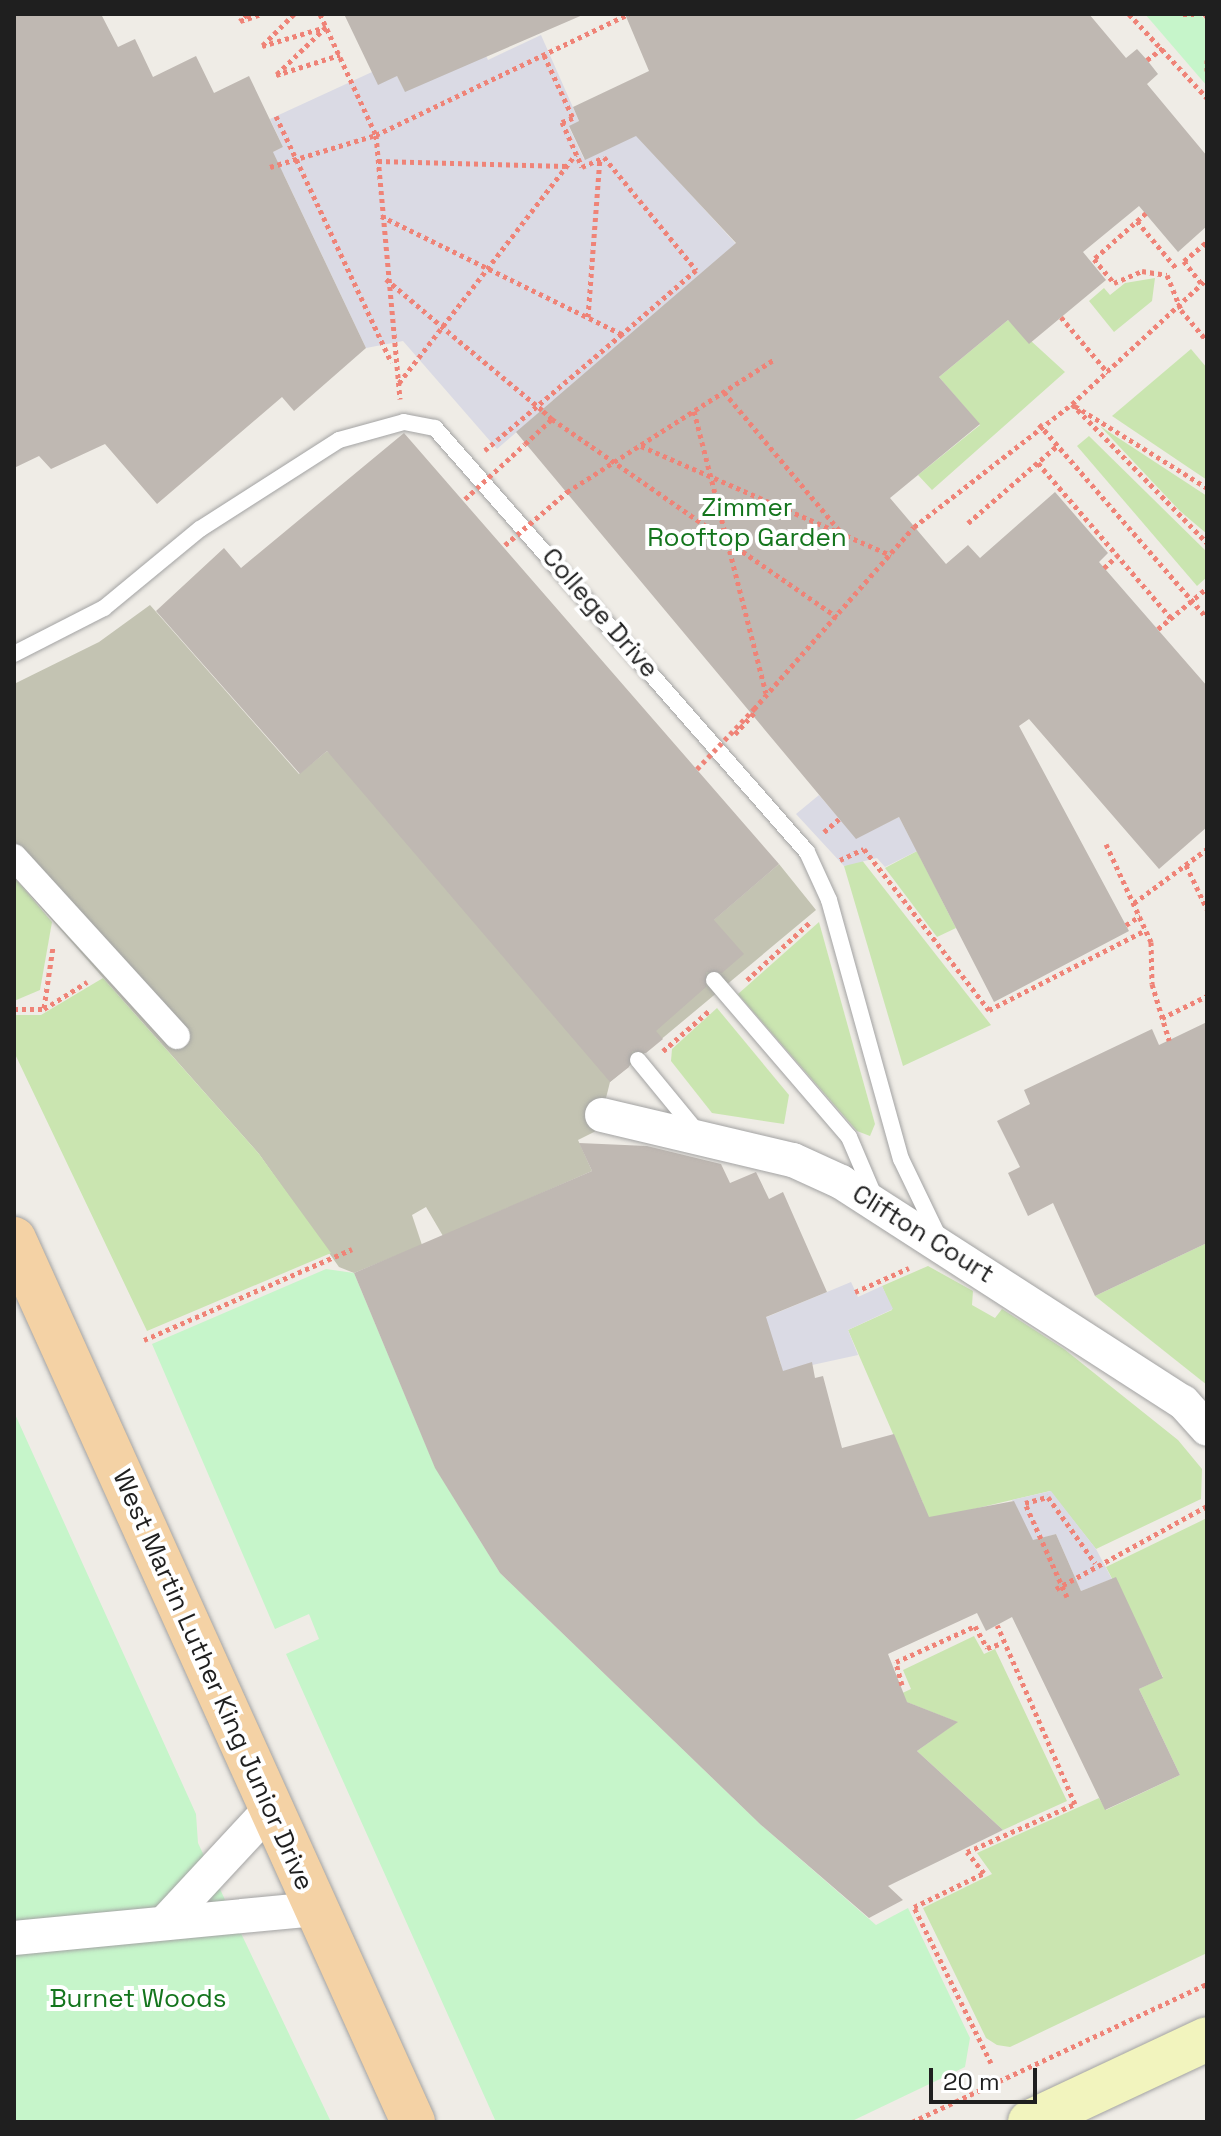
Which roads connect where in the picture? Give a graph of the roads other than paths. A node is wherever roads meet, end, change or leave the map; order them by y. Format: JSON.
{"nodes":[{"id":1,"x":14,"y":654,"type":"edge"},
{"id":2,"x":14,"y":857,"type":"edge"},
{"id":3,"x":714,"y":980,"type":"dead end"},
{"id":4,"x":177,"y":1036,"type":"dead end"},
{"id":5,"x":641,"y":1064,"type":"road end"},
{"id":6,"x":602,"y":1115,"type":"dead end"},
{"id":7,"x":701,"y":1137,"type":"junction"},
{"id":8,"x":879,"y":1206,"type":"junction"},
{"id":9,"x":14,"y":1239,"type":"edge"},
{"id":10,"x":945,"y":1250,"type":"junction"},
{"id":11,"x":1207,"y":1429,"type":"edge"},
{"id":12,"x":271,"y":1808,"type":"junction"},
{"id":13,"x":316,"y":1909,"type":"junction"},
{"id":14,"x":168,"y":1919,"type":"junction"},
{"id":15,"x":14,"y":1938,"type":"edge"},
{"id":16,"x":1207,"y":2039,"type":"edge"},
{"id":17,"x":413,"y":2122,"type":"edge"},
{"id":18,"x":1030,"y":2122,"type":"edge"}],
"edges":[{"from":1,"to":10,"type":"lane","name":"College Drive"},
{"from":2,"to":4,"type":"street"},
{"from":3,"to":8,"type":"lane"},
{"from":5,"to":7,"type":"lane"},
{"from":6,"to":7,"type":"street","name":"Clifton Court"},
{"from":7,"to":8,"type":"street","name":"Clifton Court"},
{"from":8,"to":10,"type":"street","name":"Clifton Court"},
{"from":9,"to":12,"type":"main road","name":"West Martin Luther King Junior Drive"},
{"from":10,"to":11,"type":"street","name":"Clifton Court"},
{"from":12,"to":13,"type":"main road","name":"West Martin Luther King Junior Drive"},
{"from":12,"to":14,"type":"street"},
{"from":13,"to":14,"type":"street"},
{"from":13,"to":17,"type":"main road","name":"West Martin Luther King Junior Drive"},
{"from":14,"to":15,"type":"street"},
{"from":16,"to":18,"type":"main road"}]}
